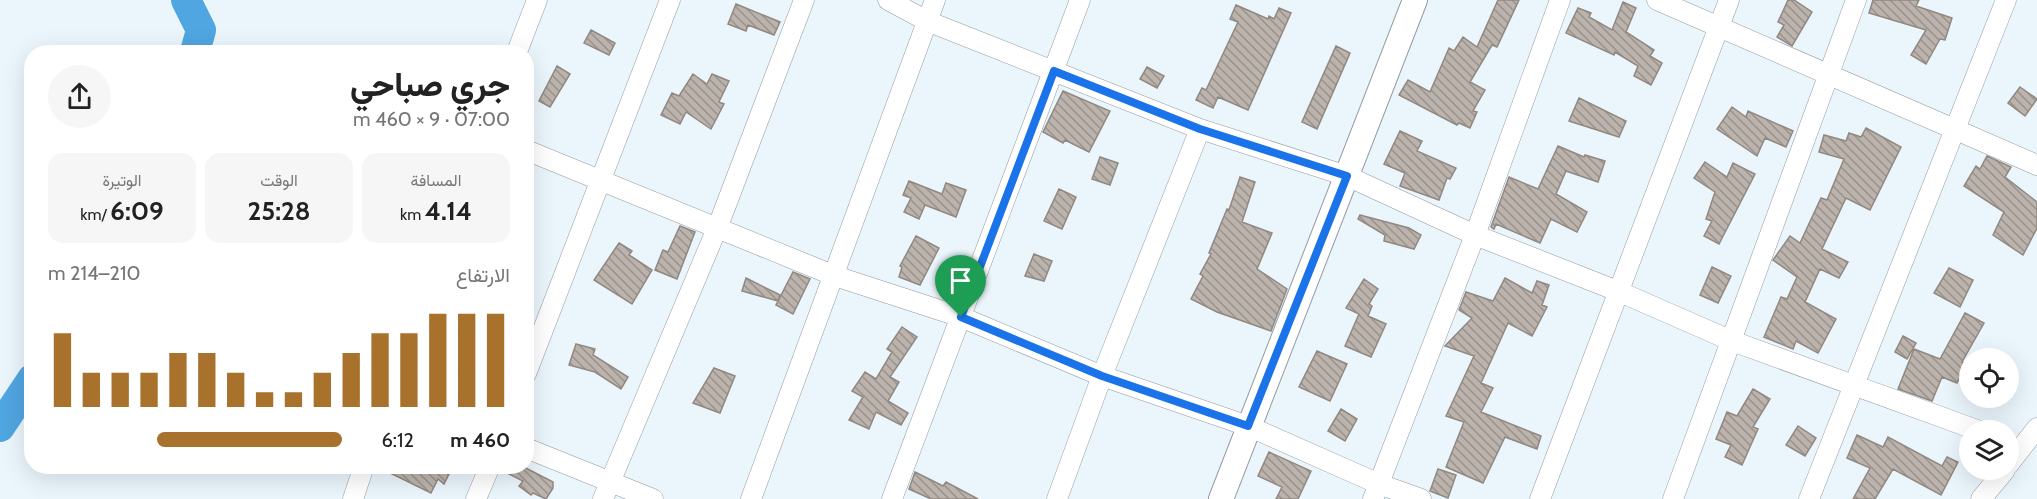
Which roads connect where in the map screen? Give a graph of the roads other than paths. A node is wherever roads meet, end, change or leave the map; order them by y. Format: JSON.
{"nodes":[{"id":1,"x":537,"y":0,"type":"edge"},
{"id":2,"x":670,"y":0,"type":"edge"},
{"id":3,"x":804,"y":0,"type":"edge"},
{"id":4,"x":888,"y":0,"type":"edge"},
{"id":5,"x":935,"y":0,"type":"edge"},
{"id":6,"x":1080,"y":0,"type":"edge"},
{"id":7,"x":1415,"y":0,"type":"edge"},
{"id":8,"x":1560,"y":0,"type":"edge"},
{"id":9,"x":1657,"y":0,"type":"edge"},
{"id":10,"x":1729,"y":0,"type":"edge"},
{"id":11,"x":1856,"y":0,"type":"edge"},
{"id":12,"x":2006,"y":0,"type":"edge"},
{"id":13,"x":927,"y":21,"type":"junction"},
{"id":14,"x":1719,"y":27,"type":"junction"},
{"id":15,"x":520,"y":45,"type":"edge"},
{"id":16,"x":1054,"y":71,"type":"junction"},
{"id":17,"x":1829,"y":75,"type":"junction"},
{"id":18,"x":1200,"y":129,"type":"junction"},
{"id":19,"x":1955,"y":130,"type":"junction"},
{"id":20,"x":534,"y":153,"type":"edge"},
{"id":21,"x":2037,"y":165,"type":"edge"},
{"id":22,"x":1347,"y":176,"type":"junction"},
{"id":23,"x":602,"y":181,"type":"junction"},
{"id":24,"x":718,"y":226,"type":"junction"},
{"id":25,"x":1475,"y":235,"type":"junction"},
{"id":26,"x":835,"y":276,"type":"junction"},
{"id":27,"x":1620,"y":291,"type":"junction"},
{"id":28,"x":961,"y":317,"type":"junction"},
{"id":29,"x":1732,"y":341,"type":"junction"},
{"id":30,"x":534,"y":354,"type":"edge"},
{"id":31,"x":1102,"y":376,"type":"junction"},
{"id":32,"x":1853,"y":386,"type":"junction"},
{"id":33,"x":1959,"y":424,"type":"edge"},
{"id":34,"x":1248,"y":426,"type":"junction"},
{"id":35,"x":2037,"y":428,"type":"edge"},
{"id":36,"x":2019,"y":443,"type":"edge"},
{"id":37,"x":534,"y":452,"type":"edge"},
{"id":38,"x":361,"y":474,"type":"edge"},
{"id":39,"x":487,"y":474,"type":"edge"},
{"id":40,"x":1997,"y":480,"type":"edge"},
{"id":41,"x":607,"y":490,"type":"edge"},
{"id":42,"x":1376,"y":491,"type":"edge"},
{"id":43,"x":353,"y":499,"type":"edge"},
{"id":44,"x":476,"y":499,"type":"edge"},
{"id":45,"x":653,"y":499,"type":"edge"},
{"id":46,"x":751,"y":499,"type":"edge"},
{"id":47,"x":892,"y":499,"type":"edge"},
{"id":48,"x":1057,"y":499,"type":"edge"},
{"id":49,"x":1221,"y":499,"type":"edge"},
{"id":50,"x":1421,"y":499,"type":"edge"},
{"id":51,"x":1540,"y":499,"type":"edge"},
{"id":52,"x":1673,"y":499,"type":"edge"},
{"id":53,"x":1809,"y":499,"type":"edge"},
{"id":54,"x":1981,"y":499,"type":"edge"}],
"edges":[{"from":1,"to":15,"type":"street"},
{"from":2,"to":23,"type":"street"},
{"from":3,"to":24,"type":"street"},
{"from":4,"to":13,"type":"street"},
{"from":5,"to":13,"type":"street"},
{"from":6,"to":16,"type":"street"},
{"from":7,"to":22,"type":"street"},
{"from":8,"to":25,"type":"street"},
{"from":9,"to":14,"type":"street"},
{"from":10,"to":14,"type":"street"},
{"from":11,"to":17,"type":"street"},
{"from":12,"to":19,"type":"street"},
{"from":13,"to":16,"type":"street"},
{"from":13,"to":26,"type":"street"},
{"from":14,"to":17,"type":"street"},
{"from":14,"to":27,"type":"street"},
{"from":16,"to":18,"type":"street"},
{"from":16,"to":28,"type":"street"},
{"from":17,"to":19,"type":"street"},
{"from":17,"to":29,"type":"street"},
{"from":18,"to":22,"type":"street"},
{"from":18,"to":31,"type":"street"},
{"from":19,"to":21,"type":"street"},
{"from":19,"to":32,"type":"street"},
{"from":20,"to":23,"type":"street"},
{"from":22,"to":25,"type":"street"},
{"from":22,"to":34,"type":"street"},
{"from":23,"to":24,"type":"street"},
{"from":23,"to":30,"type":"street"},
{"from":24,"to":26,"type":"street"},
{"from":24,"to":41,"type":"street"},
{"from":25,"to":27,"type":"street"},
{"from":25,"to":42,"type":"street"},
{"from":26,"to":28,"type":"street"},
{"from":26,"to":46,"type":"street"},
{"from":27,"to":29,"type":"street"},
{"from":27,"to":51,"type":"street"},
{"from":28,"to":31,"type":"street"},
{"from":28,"to":47,"type":"street"},
{"from":29,"to":32,"type":"street"},
{"from":29,"to":52,"type":"street"},
{"from":31,"to":34,"type":"street"},
{"from":31,"to":48,"type":"street"},
{"from":32,"to":33,"type":"street"},
{"from":32,"to":53,"type":"street"},
{"from":34,"to":42,"type":"street"},
{"from":34,"to":49,"type":"street"},
{"from":35,"to":36,"type":"street"},
{"from":37,"to":41,"type":"street"},
{"from":38,"to":43,"type":"street"},
{"from":39,"to":44,"type":"street"},
{"from":40,"to":54,"type":"street"},
{"from":41,"to":45,"type":"street"},
{"from":42,"to":50,"type":"street"}]}
